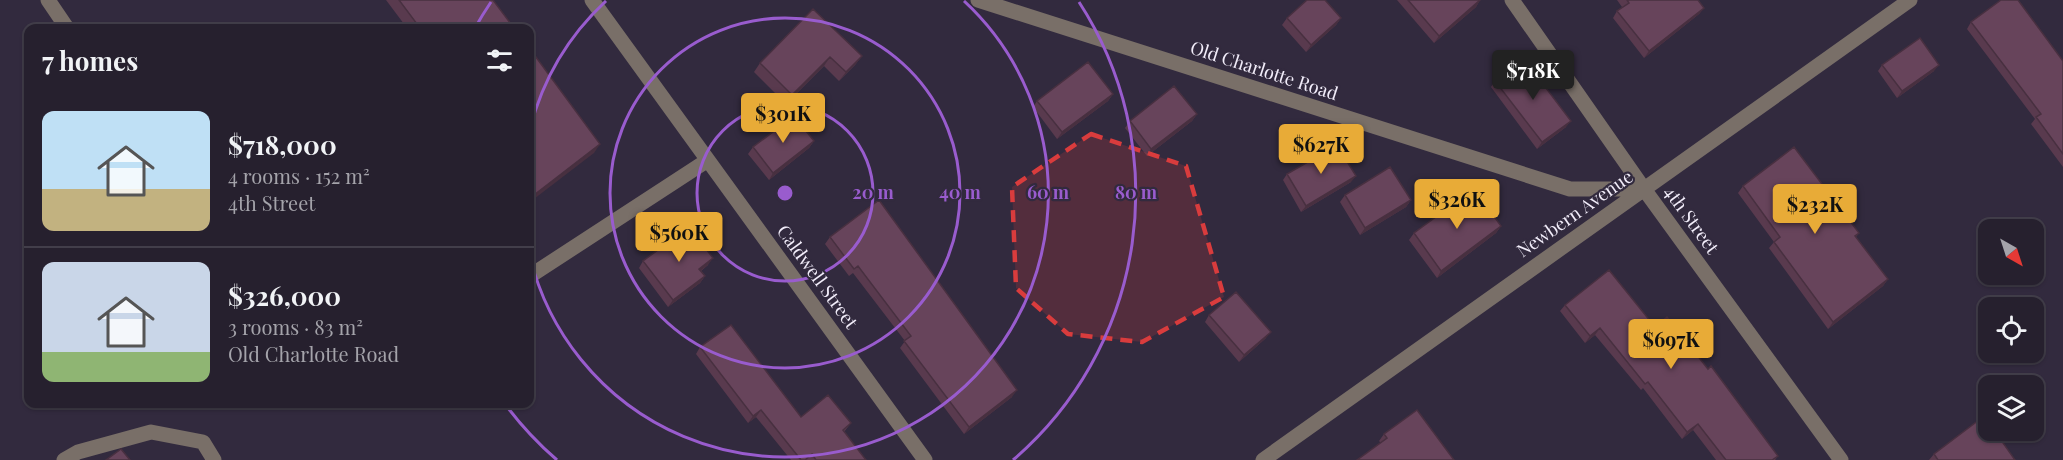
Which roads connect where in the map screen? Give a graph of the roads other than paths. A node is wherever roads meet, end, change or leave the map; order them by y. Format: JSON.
{"nodes":[{"id":1,"x":48,"y":0,"type":"edge"},
{"id":2,"x":592,"y":0,"type":"edge"},
{"id":3,"x":978,"y":0,"type":"edge"},
{"id":4,"x":1512,"y":0,"type":"edge"},
{"id":5,"x":1910,"y":0,"type":"edge"},
{"id":6,"x":64,"y":24,"type":"edge"},
{"id":7,"x":708,"y":160,"type":"junction"},
{"id":8,"x":1644,"y":189,"type":"junction"},
{"id":9,"x":534,"y":273,"type":"edge"},
{"id":10,"x":64,"y":460,"type":"edge"},
{"id":11,"x":214,"y":460,"type":"edge"},
{"id":12,"x":925,"y":460,"type":"edge"},
{"id":13,"x":1263,"y":460,"type":"edge"},
{"id":14,"x":1841,"y":460,"type":"edge"}],
"edges":[{"from":1,"to":6,"type":"street"},
{"from":2,"to":7,"type":"street","name":"Caldwell Street"},
{"from":3,"to":8,"type":"street","name":"Old Charlotte Road"},
{"from":4,"to":8,"type":"street","name":"4th Street"},
{"from":5,"to":8,"type":"street","name":"Newbern Avenue"},
{"from":7,"to":9,"type":"street"},
{"from":7,"to":12,"type":"street","name":"Caldwell Street"},
{"from":8,"to":13,"type":"street","name":"Newbern Avenue"},
{"from":8,"to":14,"type":"street","name":"4th Street"},
{"from":10,"to":11,"type":"street"}]}
